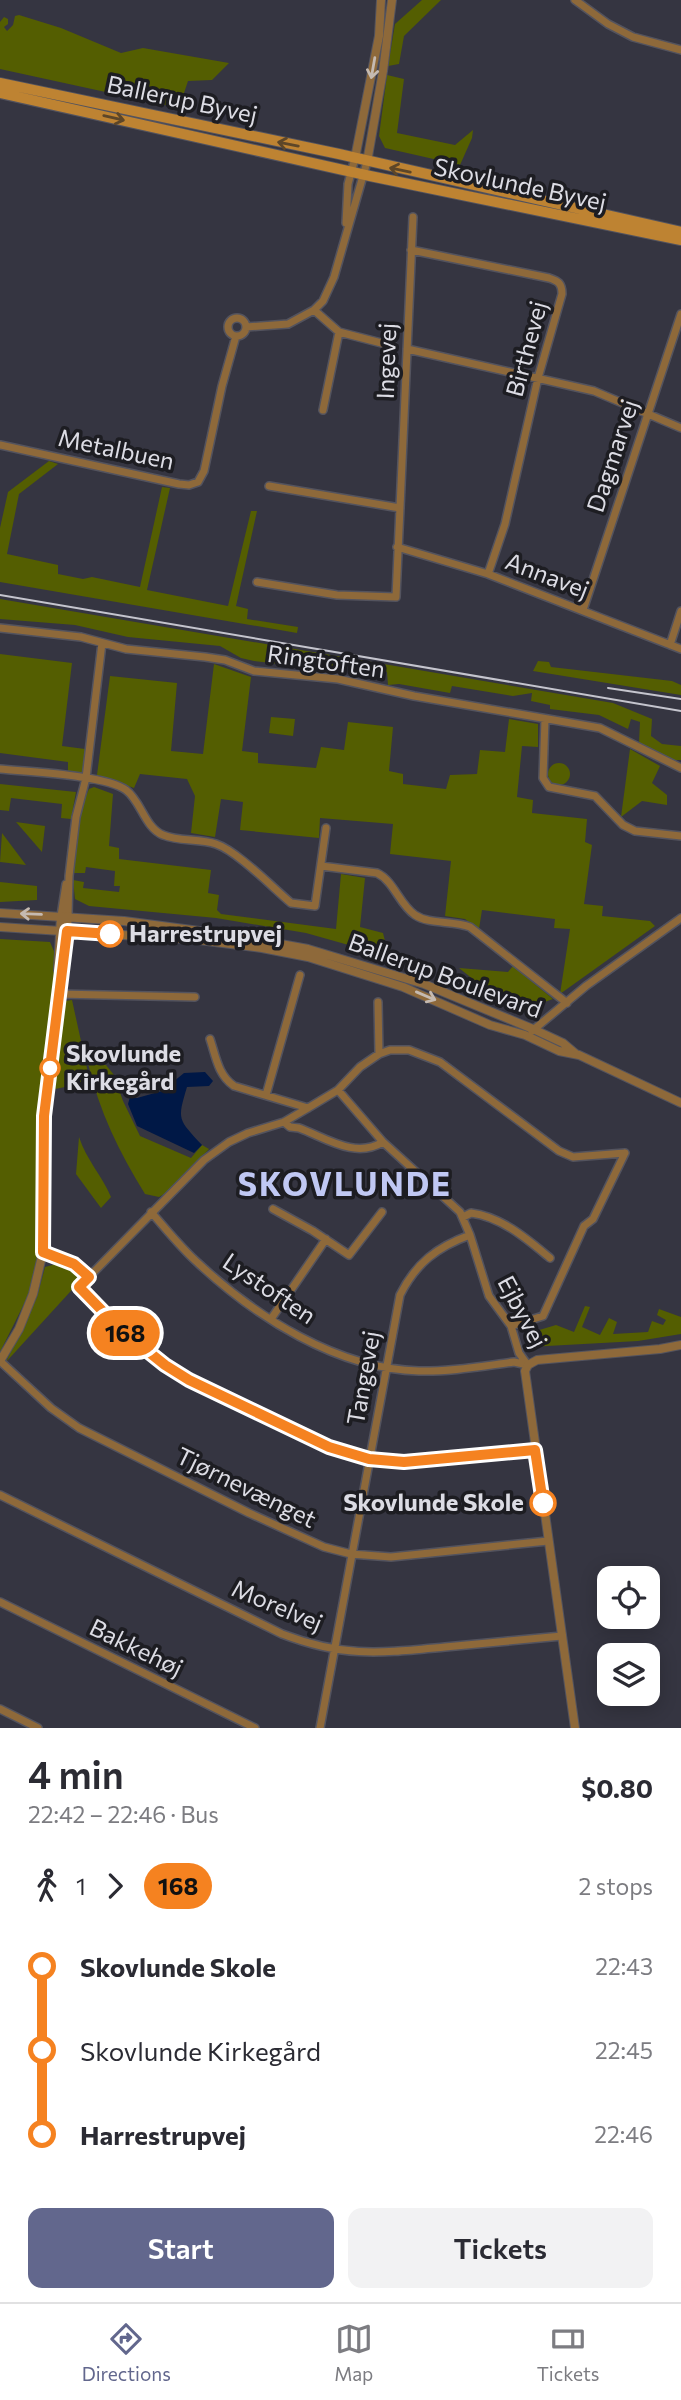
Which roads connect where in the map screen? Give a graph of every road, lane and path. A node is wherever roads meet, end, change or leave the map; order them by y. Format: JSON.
{"nodes":[{"id":1,"x":381,"y":0,"type":"edge"},
{"id":2,"x":392,"y":0,"type":"edge"},
{"id":3,"x":575,"y":0,"type":"edge"},
{"id":4,"x":681,"y":50,"type":"edge"},
{"id":5,"x":0,"y":83,"type":"edge"},
{"id":6,"x":0,"y":93,"type":"edge"},
{"id":7,"x":355,"y":158,"type":"junction"},
{"id":8,"x":367,"y":162,"type":"junction"},
{"id":9,"x":351,"y":172,"type":"junction"},
{"id":10,"x":364,"y":175,"type":"junction"},
{"id":11,"x":414,"y":216,"type":"dead end"},
{"id":12,"x":681,"y":232,"type":"edge"},
{"id":13,"x":345,"y":234,"type":"junction"},
{"id":14,"x":681,"y":240,"type":"edge"},
{"id":15,"x":411,"y":250,"type":"junction"},
{"id":16,"x":314,"y":310,"type":"junction"},
{"id":17,"x":681,"y":314,"type":"edge"},
{"id":18,"x":246,"y":327,"type":"junction"},
{"id":19,"x":339,"y":332,"type":"junction"},
{"id":20,"x":236,"y":336,"type":"junction"},
{"id":21,"x":393,"y":346,"type":"dead end"},
{"id":22,"x":407,"y":349,"type":"junction"},
{"id":23,"x":538,"y":377,"type":"junction"},
{"id":24,"x":323,"y":410,"type":"dead end"},
{"id":25,"x":648,"y":413,"type":"junction"},
{"id":26,"x":681,"y":428,"type":"edge"},
{"id":27,"x":0,"y":444,"type":"edge"},
{"id":28,"x":269,"y":486,"type":"dead end"},
{"id":29,"x":400,"y":508,"type":"junction"},
{"id":30,"x":397,"y":547,"type":"junction"},
{"id":31,"x":488,"y":574,"type":"junction"},
{"id":32,"x":257,"y":582,"type":"dead end"},
{"id":33,"x":583,"y":610,"type":"junction"},
{"id":34,"x":681,"y":611,"type":"edge"},
{"id":35,"x":0,"y":628,"type":"edge"},
{"id":36,"x":102,"y":643,"type":"junction"},
{"id":37,"x":670,"y":645,"type":"junction"},
{"id":38,"x":681,"y":649,"type":"edge"},
{"id":39,"x":545,"y":719,"type":"junction"},
{"id":40,"x":681,"y":768,"type":"edge"},
{"id":41,"x":0,"y":769,"type":"edge"},
{"id":42,"x":86,"y":778,"type":"junction"},
{"id":43,"x":326,"y":828,"type":"dead end"},
{"id":44,"x":681,"y":836,"type":"edge"},
{"id":45,"x":321,"y":866,"type":"junction"},
{"id":46,"x":0,"y":913,"type":"edge"},
{"id":47,"x":65,"y":916,"type":"junction"},
{"id":48,"x":681,"y":918,"type":"edge"},
{"id":49,"x":0,"y":928,"type":"edge"},
{"id":50,"x":63,"y":931,"type":"junction"},
{"id":51,"x":300,"y":975,"type":"dead end"},
{"id":52,"x":58,"y":993,"type":"junction"},
{"id":53,"x":195,"y":997,"type":"dead end"},
{"id":54,"x":378,"y":1002,"type":"dead end"},
{"id":55,"x":566,"y":1003,"type":"junction"},
{"id":56,"x":531,"y":1033,"type":"junction"},
{"id":57,"x":210,"y":1039,"type":"dead end"},
{"id":58,"x":379,"y":1054,"type":"junction"},
{"id":59,"x":338,"y":1090,"type":"junction"},
{"id":60,"x":267,"y":1095,"type":"junction"},
{"id":61,"x":681,"y":1103,"type":"edge"},
{"id":62,"x":308,"y":1108,"type":"junction"},
{"id":63,"x":284,"y":1122,"type":"junction"},
{"id":64,"x":383,"y":1142,"type":"junction"},
{"id":65,"x":273,"y":1209,"type":"dead end"},
{"id":66,"x":150,"y":1212,"type":"junction"},
{"id":67,"x":382,"y":1212,"type":"dead end"},
{"id":68,"x":463,"y":1217,"type":"junction"},
{"id":69,"x":470,"y":1235,"type":"junction"},
{"id":70,"x":326,"y":1239,"type":"junction"},
{"id":71,"x":43,"y":1252,"type":"junction"},
{"id":72,"x":550,"y":1258,"type":"dead end"},
{"id":73,"x":89,"y":1277,"type":"junction"},
{"id":74,"x":271,"y":1319,"type":"junction"},
{"id":75,"x":511,"y":1326,"type":"junction"},
{"id":76,"x":681,"y":1345,"type":"edge"},
{"id":77,"x":0,"y":1361,"type":"edge"},
{"id":78,"x":528,"y":1364,"type":"junction"},
{"id":79,"x":386,"y":1368,"type":"junction"},
{"id":80,"x":535,"y":1450,"type":"junction"},
{"id":81,"x":369,"y":1459,"type":"junction"},
{"id":82,"x":0,"y":1495,"type":"edge"},
{"id":83,"x":548,"y":1541,"type":"junction"},
{"id":84,"x":351,"y":1554,"type":"junction"},
{"id":85,"x":0,"y":1602,"type":"edge"},
{"id":86,"x":562,"y":1636,"type":"junction"},
{"id":87,"x":334,"y":1650,"type":"junction"},
{"id":88,"x":0,"y":1709,"type":"edge"},
{"id":89,"x":38,"y":1728,"type":"edge"},
{"id":90,"x":255,"y":1728,"type":"edge"},
{"id":91,"x":320,"y":1728,"type":"edge"},
{"id":92,"x":575,"y":1728,"type":"edge"}],
"edges":[{"from":1,"to":7,"type":"street","one_way":true},
{"from":2,"to":8,"type":"street"},
{"from":3,"to":4,"type":"street"},
{"from":7,"to":5,"type":"main road","name":"Ballerup Byvej","one_way":true},
{"from":6,"to":9,"type":"main road","name":"Ballerup Byvej","one_way":true},
{"from":7,"to":8,"type":"main road","name":"Skovlunde Byvej"},
{"from":7,"to":9,"type":"street"},
{"from":8,"to":10,"type":"street"},
{"from":12,"to":8,"type":"main road","name":"Skovlunde Byvej","one_way":true},
{"from":9,"to":10,"type":"main road","name":"Skovlunde Byvej"},
{"from":9,"to":13,"type":"street"},
{"from":10,"to":13,"type":"street"},
{"from":10,"to":14,"type":"main road","name":"Skovlunde Byvej"},
{"from":11,"to":15,"type":"street","name":"Ingevej"},
{"from":13,"to":16,"type":"street"},
{"from":15,"to":22,"type":"street","name":"Ingevej"},
{"from":15,"to":23,"type":"street","name":"Birthevej"},
{"from":16,"to":18,"type":"street"},
{"from":16,"to":19,"type":"street"},
{"from":17,"to":25,"type":"street","name":"Dagmarvej"},
{"from":18,"to":20,"type":"street"},
{"from":18,"to":20,"type":"street"},
{"from":19,"to":21,"type":"street"},
{"from":19,"to":24,"type":"street"},
{"from":20,"to":27,"type":"street","name":"Metalbuen"},
{"from":22,"to":23,"type":"street"},
{"from":22,"to":29,"type":"street","name":"Ingevej"},
{"from":23,"to":25,"type":"street"},
{"from":23,"to":31,"type":"street","name":"Birthevej"},
{"from":25,"to":26,"type":"street"},
{"from":25,"to":33,"type":"street","name":"Dagmarvej"},
{"from":28,"to":29,"type":"street"},
{"from":29,"to":30,"type":"street","name":"Ingevej"},
{"from":30,"to":31,"type":"street","name":"Annavej"},
{"from":30,"to":32,"type":"street","name":"Ingevej"},
{"from":31,"to":33,"type":"street","name":"Annavej"},
{"from":33,"to":37,"type":"street","name":"Annavej"},
{"from":34,"to":37,"type":"street"},
{"from":35,"to":36,"type":"street","name":"Ringtoften"},
{"from":36,"to":39,"type":"street","name":"Ringtoften"},
{"from":36,"to":42,"type":"street"},
{"from":37,"to":38,"type":"street","name":"Annavej"},
{"from":39,"to":40,"type":"street","name":"Ringtoften"},
{"from":39,"to":44,"type":"street"},
{"from":41,"to":42,"type":"street"},
{"from":42,"to":45,"type":"street"},
{"from":42,"to":47,"type":"street"},
{"from":43,"to":45,"type":"street"},
{"from":45,"to":55,"type":"street"},
{"from":47,"to":46,"type":"street","name":"Ballerup Boulevard","one_way":true},
{"from":47,"to":50,"type":"street"},
{"from":47,"to":56,"type":"street","name":"Ballerup Boulevard"},
{"from":48,"to":55,"type":"street"},
{"from":49,"to":50,"type":"street","name":"Ballerup Boulevard"},
{"from":50,"to":52,"type":"street"},
{"from":50,"to":56,"type":"street","name":"Ballerup Boulevard","one_way":true},
{"from":51,"to":60,"type":"street"},
{"from":52,"to":53,"type":"street"},
{"from":52,"to":71,"type":"street"},
{"from":54,"to":58,"type":"street"},
{"from":55,"to":56,"type":"street"},
{"from":56,"to":61,"type":"street","name":"Ballerup Boulevard"},
{"from":57,"to":60,"type":"street"},
{"from":58,"to":59,"type":"street"},
{"from":58,"to":75,"type":"street"},
{"from":59,"to":62,"type":"street"},
{"from":59,"to":64,"type":"street","name":"Ejbyvej"},
{"from":60,"to":62,"type":"street"},
{"from":62,"to":63,"type":"street"},
{"from":63,"to":64,"type":"street"},
{"from":63,"to":66,"type":"street"},
{"from":64,"to":68,"type":"street","name":"Ejbyvej"},
{"from":65,"to":70,"type":"street"},
{"from":66,"to":73,"type":"street"},
{"from":66,"to":74,"type":"street","name":"Lystoften"},
{"from":67,"to":70,"type":"street"},
{"from":68,"to":69,"type":"street","name":"Ejbyvej"},
{"from":68,"to":72,"type":"street"},
{"from":69,"to":75,"type":"street","name":"Ejbyvej"},
{"from":69,"to":79,"type":"street","name":"Tangevej"},
{"from":70,"to":74,"type":"street"},
{"from":71,"to":73,"type":"street"},
{"from":71,"to":77,"type":"street"},
{"from":73,"to":81,"type":"street"},
{"from":74,"to":79,"type":"street","name":"Lystoften"},
{"from":75,"to":78,"type":"street","name":"Ejbyvej"},
{"from":76,"to":78,"type":"street"},
{"from":77,"to":84,"type":"street","name":"Tjørnevænget"},
{"from":78,"to":79,"type":"street","name":"Lystoften"},
{"from":78,"to":80,"type":"street","name":"Ejbyvej"},
{"from":79,"to":81,"type":"street","name":"Tangevej"},
{"from":80,"to":81,"type":"street"},
{"from":80,"to":83,"type":"street","name":"Ejbyvej"},
{"from":81,"to":84,"type":"street","name":"Tangevej"},
{"from":82,"to":87,"type":"street","name":"Morelvej"},
{"from":83,"to":84,"type":"street","name":"Tjørnevænget"},
{"from":83,"to":86,"type":"street","name":"Ejbyvej"},
{"from":84,"to":87,"type":"street","name":"Tangevej"},
{"from":85,"to":90,"type":"street","name":"Bakkehøj"},
{"from":86,"to":87,"type":"street","name":"Morelvej"},
{"from":86,"to":92,"type":"street","name":"Ejbyvej"},
{"from":87,"to":91,"type":"street","name":"Tangevej"},
{"from":88,"to":89,"type":"street"}]}
